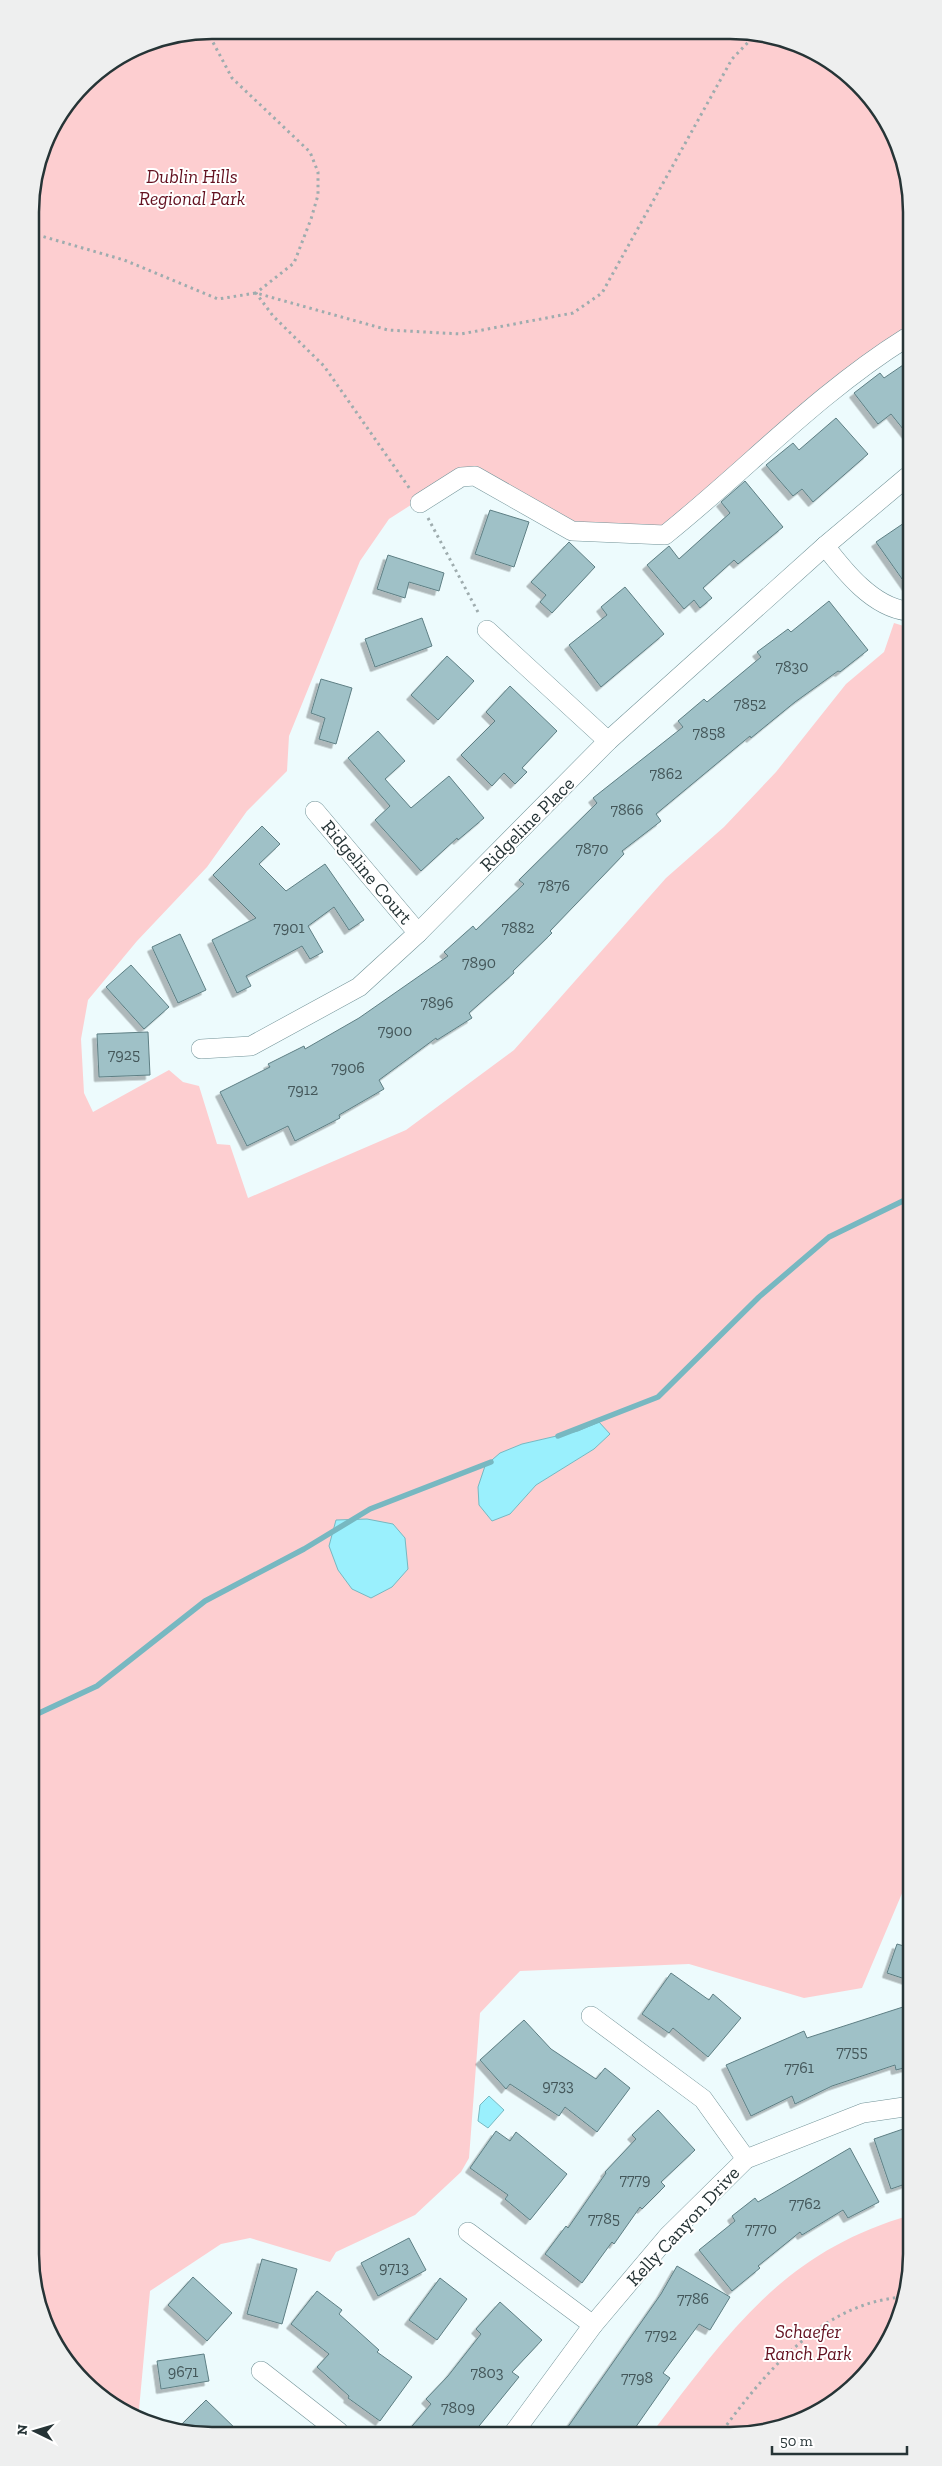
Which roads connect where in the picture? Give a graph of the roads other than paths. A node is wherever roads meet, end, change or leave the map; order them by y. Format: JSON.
{"nodes":[{"id":1,"x":903,"y":340,"type":"edge"},
{"id":2,"x":903,"y":480,"type":"edge"},
{"id":3,"x":420,"y":503,"type":"road end"},
{"id":4,"x":825,"y":546,"type":"junction"},
{"id":5,"x":903,"y":611,"type":"edge"},
{"id":6,"x":487,"y":630,"type":"road end"},
{"id":7,"x":608,"y":741,"type":"junction"},
{"id":8,"x":315,"y":811,"type":"dead end"},
{"id":9,"x":418,"y":933,"type":"junction"},
{"id":10,"x":201,"y":1049,"type":"dead end"},
{"id":11,"x":591,"y":2016,"type":"dead end"},
{"id":12,"x":903,"y":2107,"type":"edge"},
{"id":13,"x":746,"y":2159,"type":"junction"},
{"id":14,"x":468,"y":2232,"type":"dead end"},
{"id":15,"x":593,"y":2325,"type":"junction"},
{"id":16,"x":261,"y":2371,"type":"dead end"},
{"id":17,"x":333,"y":2427,"type":"edge"},
{"id":18,"x":518,"y":2427,"type":"edge"}],
"edges":[{"from":1,"to":3,"type":"street"},
{"from":2,"to":4,"type":"street","name":"Ridgeline Place"},
{"from":4,"to":5,"type":"street"},
{"from":4,"to":7,"type":"street","name":"Ridgeline Place"},
{"from":6,"to":7,"type":"street"},
{"from":7,"to":9,"type":"street","name":"Ridgeline Place"},
{"from":8,"to":9,"type":"street","name":"Ridgeline Court"},
{"from":9,"to":10,"type":"street","name":"Ridgeline Place"},
{"from":11,"to":13,"type":"street"},
{"from":12,"to":13,"type":"street","name":"Kelly Canyon Drive"},
{"from":13,"to":15,"type":"street","name":"Kelly Canyon Drive"},
{"from":14,"to":15,"type":"street"},
{"from":15,"to":18,"type":"street","name":"Kelly Canyon Drive"},
{"from":16,"to":17,"type":"street"}]}
